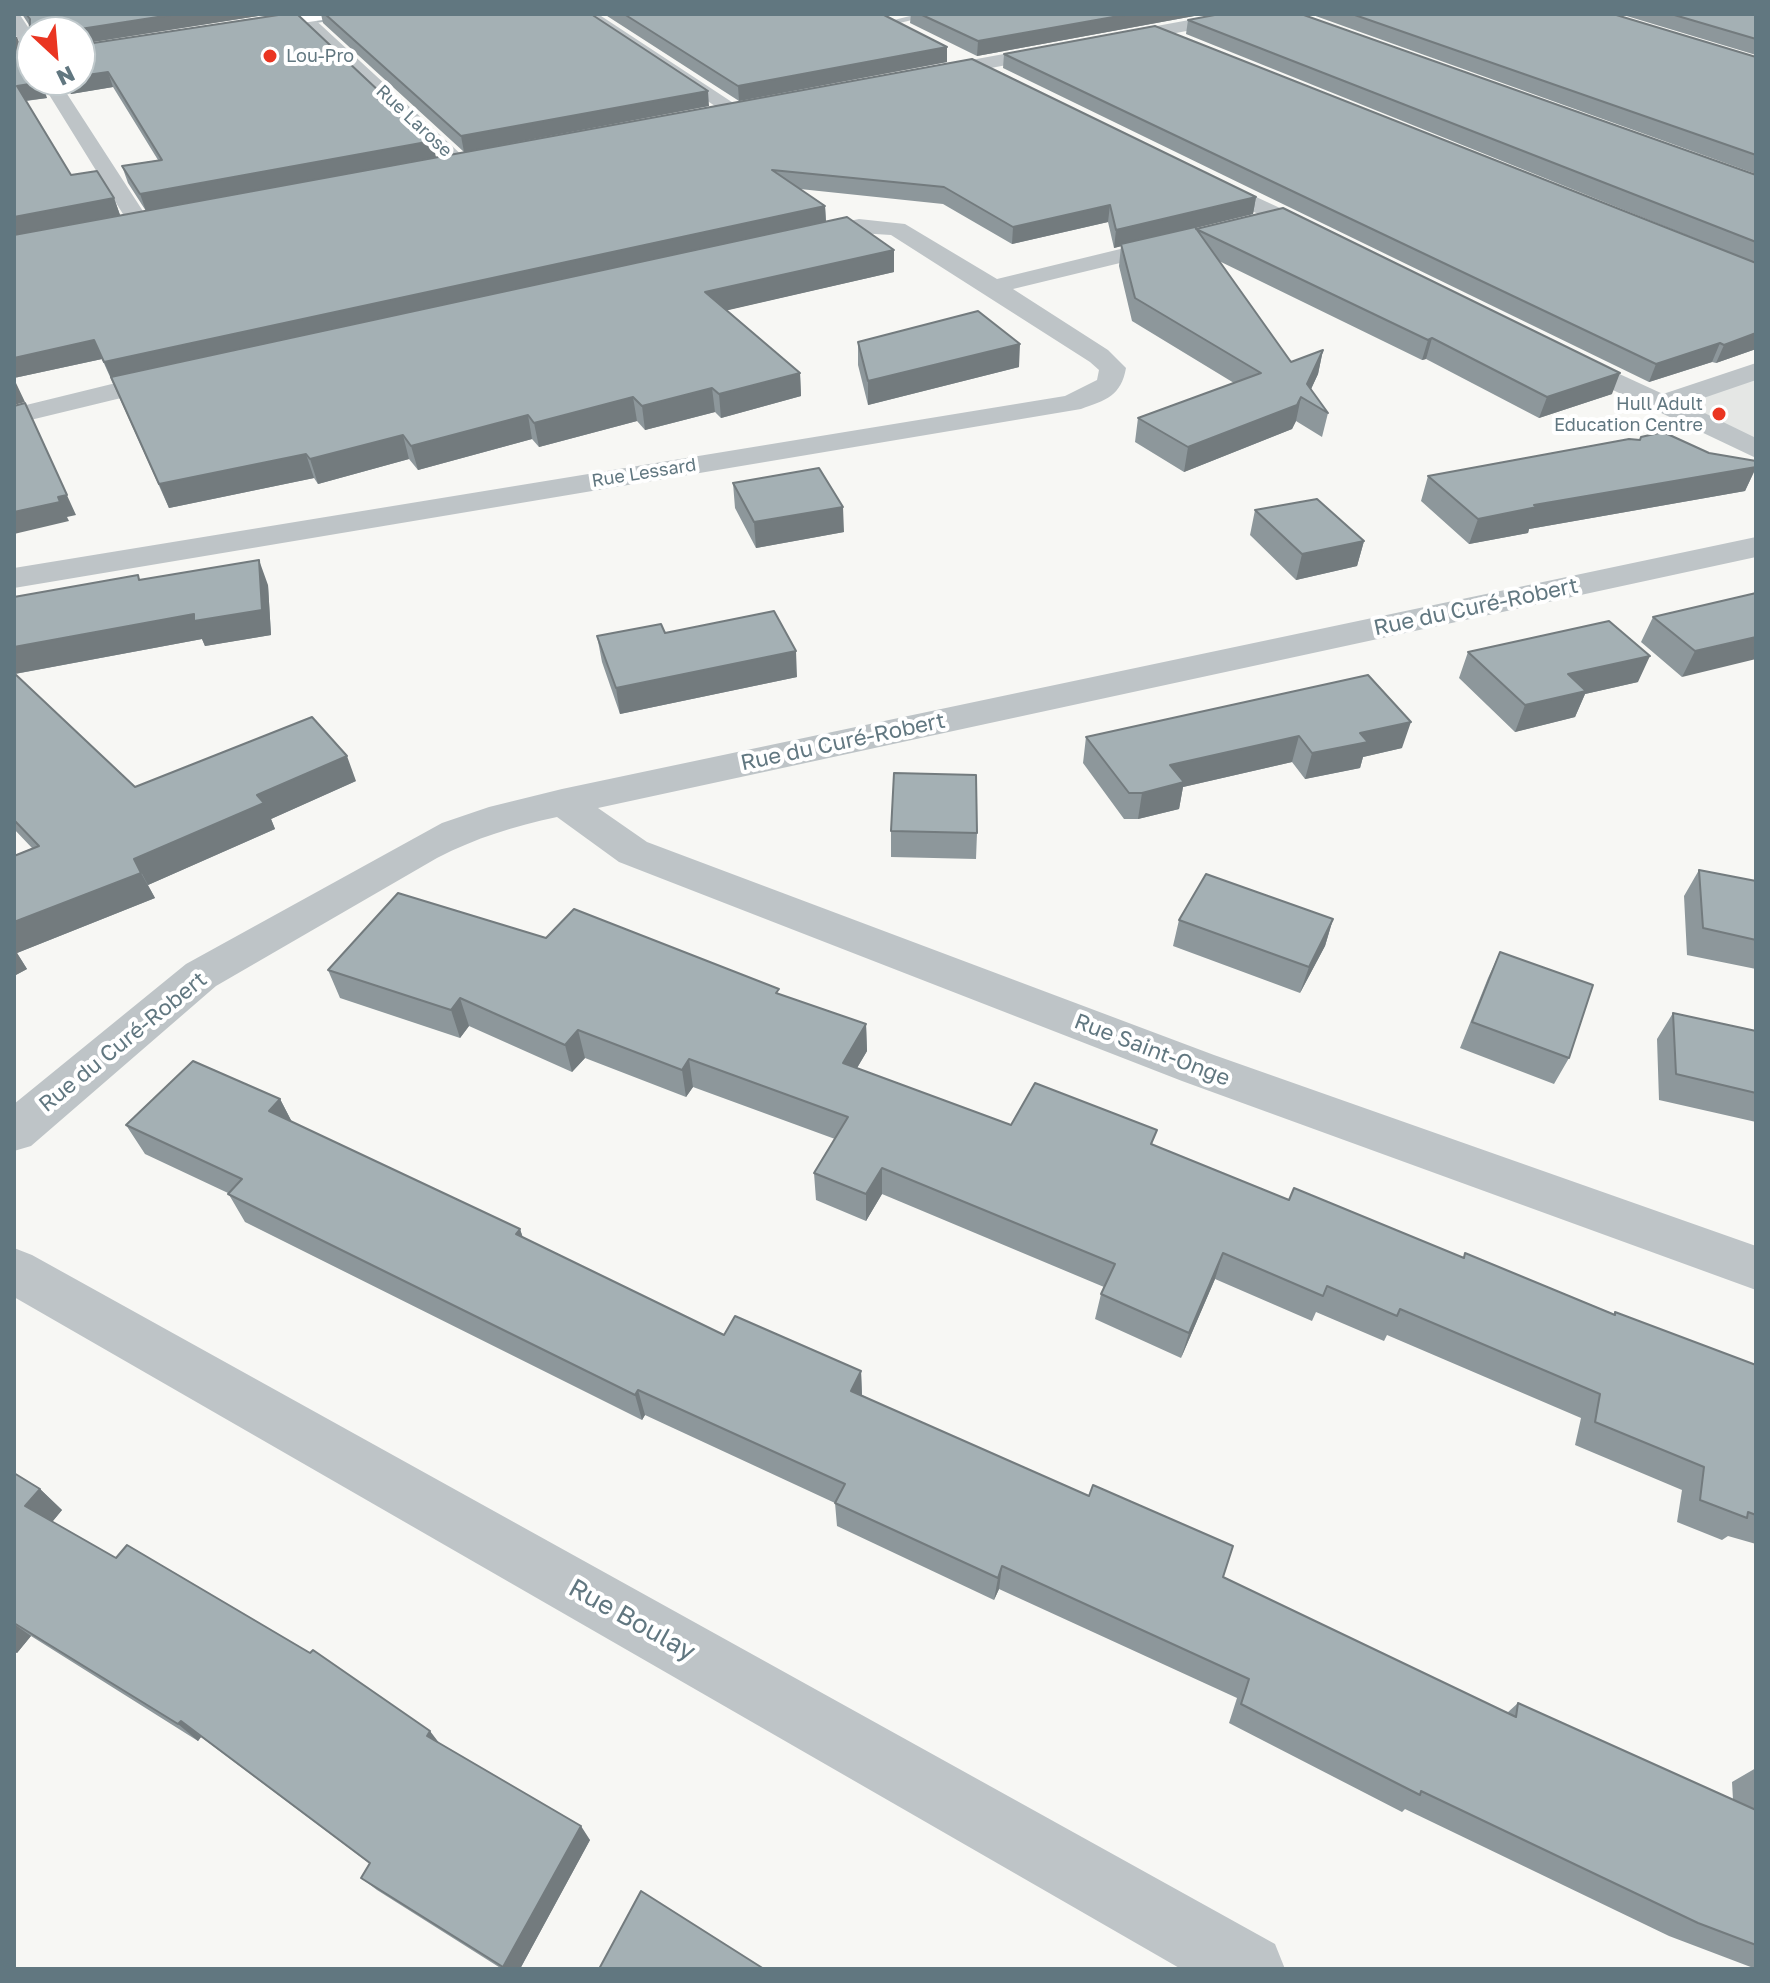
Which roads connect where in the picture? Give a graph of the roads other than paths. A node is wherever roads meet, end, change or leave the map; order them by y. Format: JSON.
{"nodes":[{"id":1,"x":329,"y":14,"type":"edge"},
{"id":2,"x":586,"y":14,"type":"edge"},
{"id":3,"x":932,"y":14,"type":"edge"},
{"id":4,"x":1250,"y":14,"type":"edge"},
{"id":5,"x":301,"y":16,"type":"edge"},
{"id":6,"x":879,"y":18,"type":"edge"},
{"id":7,"x":216,"y":31,"type":"edge"},
{"id":8,"x":1156,"y":32,"type":"junction"},
{"id":9,"x":1191,"y":46,"type":"edge"},
{"id":10,"x":977,"y":65,"type":"junction"},
{"id":11,"x":902,"y":79,"type":"edge"},
{"id":12,"x":1016,"y":85,"type":"edge"},
{"id":13,"x":59,"y":96,"type":"edge"},
{"id":14,"x":704,"y":116,"type":"edge"},
{"id":15,"x":1178,"y":166,"type":"edge"},
{"id":16,"x":427,"y":168,"type":"edge"},
{"id":17,"x":1282,"y":217,"type":"junction"},
{"id":18,"x":139,"y":222,"type":"edge"},
{"id":19,"x":1250,"y":224,"type":"edge"},
{"id":20,"x":1207,"y":235,"type":"edge"},
{"id":21,"x":786,"y":241,"type":"edge"},
{"id":22,"x":1338,"y":244,"type":"edge"},
{"id":23,"x":993,"y":287,"type":"junction"},
{"id":24,"x":1548,"y":348,"type":"edge"},
{"id":25,"x":198,"y":371,"type":"edge"},
{"id":26,"x":1756,"y":371,"type":"edge"},
{"id":27,"x":1660,"y":404,"type":"junction"},
{"id":28,"x":14,"y":416,"type":"edge"},
{"id":29,"x":1756,"y":449,"type":"edge"},
{"id":30,"x":1756,"y":547,"type":"edge"},
{"id":31,"x":14,"y":578,"type":"edge"},
{"id":32,"x":562,"y":802,"type":"junction"},
{"id":33,"x":14,"y":1132,"type":"edge"},
{"id":34,"x":1756,"y":1268,"type":"edge"},
{"id":35,"x":14,"y":1271,"type":"edge"},
{"id":36,"x":1250,"y":1969,"type":"edge"}],
"edges":[{"from":1,"to":5,"type":"main road"},
{"from":2,"to":14,"type":"street"},
{"from":3,"to":6,"type":"lane"},
{"from":4,"to":8,"type":"street"},
{"from":5,"to":7,"type":"main road"},
{"from":5,"to":16,"type":"street","name":"Rue Larose"},
{"from":6,"to":10,"type":"street"},
{"from":8,"to":9,"type":"street"},
{"from":8,"to":10,"type":"street"},
{"from":10,"to":11,"type":"street"},
{"from":10,"to":12,"type":"street"},
{"from":13,"to":18,"type":"street"},
{"from":15,"to":17,"type":"street"},
{"from":17,"to":19,"type":"street"},
{"from":17,"to":22,"type":"street"},
{"from":20,"to":23,"type":"street"},
{"from":21,"to":23,"type":"street","name":"Rue Lessard"},
{"from":23,"to":31,"type":"street","name":"Rue Lessard"},
{"from":24,"to":27,"type":"street"},
{"from":25,"to":28,"type":"street"},
{"from":26,"to":27,"type":"street"},
{"from":27,"to":29,"type":"street"},
{"from":30,"to":32,"type":"street","name":"Rue du Curé-Robert"},
{"from":32,"to":33,"type":"street","name":"Rue du Curé-Robert"},
{"from":32,"to":34,"type":"street","name":"Rue Saint-Onge"},
{"from":35,"to":36,"type":"street","name":"Rue Boulay"}]}
